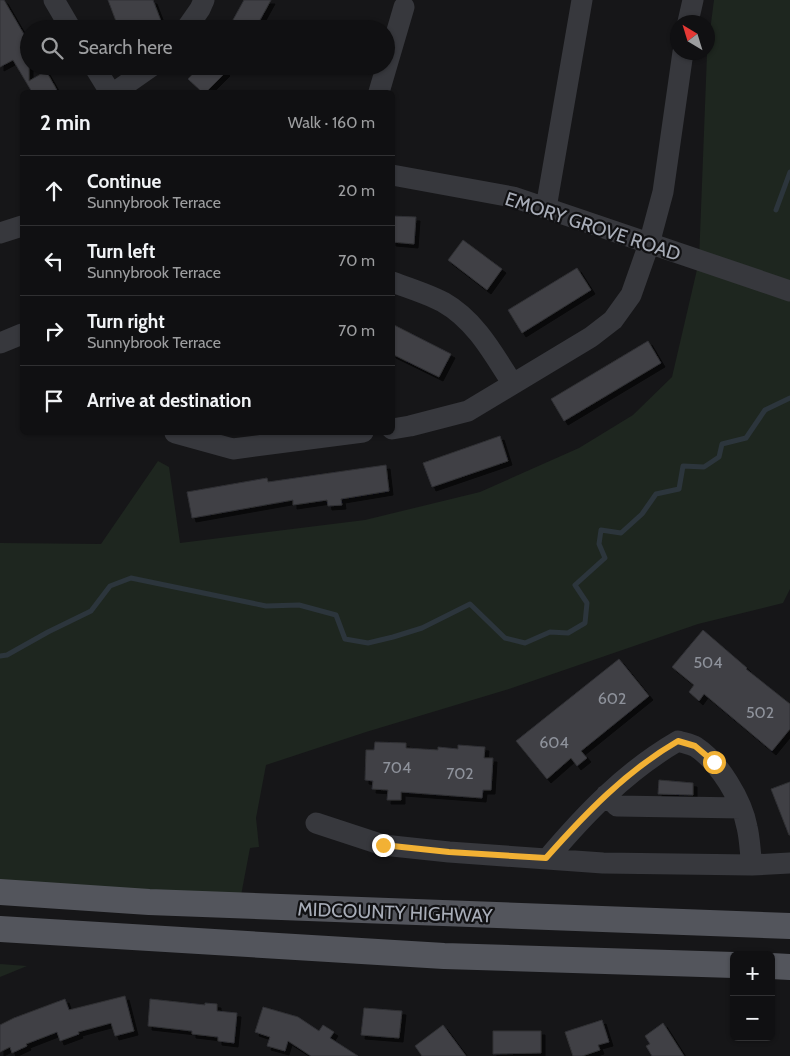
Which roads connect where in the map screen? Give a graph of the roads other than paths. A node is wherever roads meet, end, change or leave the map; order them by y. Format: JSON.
{"nodes":[{"id":1,"x":54,"y":0,"type":"edge"},
{"id":2,"x":204,"y":0,"type":"edge"},
{"id":3,"x":582,"y":0,"type":"edge"},
{"id":4,"x":693,"y":0,"type":"edge"},
{"id":5,"x":404,"y":6,"type":"dead end"},
{"id":6,"x":690,"y":15,"type":"edge"},
{"id":7,"x":66,"y":20,"type":"edge"},
{"id":8,"x":192,"y":20,"type":"edge"},
{"id":9,"x":395,"y":37,"type":"edge"},
{"id":10,"x":682,"y":60,"type":"edge"},
{"id":11,"x":100,"y":75,"type":"edge"},
{"id":12,"x":139,"y":75,"type":"edge"},
{"id":13,"x":384,"y":75,"type":"edge"},
{"id":14,"x":109,"y":90,"type":"edge"},
{"id":15,"x":118,"y":90,"type":"edge"},
{"id":16,"x":380,"y":90,"type":"edge"},
{"id":17,"x":395,"y":176,"type":"edge"},
{"id":18,"x":546,"y":208,"type":"junction"},
{"id":19,"x":20,"y":227,"type":"edge"},
{"id":20,"x":0,"y":233,"type":"edge"},
{"id":21,"x":649,"y":244,"type":"junction"},
{"id":22,"x":395,"y":283,"type":"edge"},
{"id":23,"x":790,"y":291,"type":"edge"},
{"id":24,"x":20,"y":335,"type":"edge"},
{"id":25,"x":0,"y":344,"type":"edge"},
{"id":26,"x":512,"y":383,"type":"junction"},
{"id":27,"x":395,"y":428,"type":"edge"},
{"id":28,"x":182,"y":435,"type":"edge"},
{"id":29,"x":340,"y":435,"type":"edge"},
{"id":30,"x":606,"y":795,"type":"junction"},
{"id":31,"x":742,"y":808,"type":"junction"},
{"id":32,"x":316,"y":823,"type":"dead end"},
{"id":33,"x":546,"y":858,"type":"junction"},
{"id":34,"x":790,"y":863,"type":"edge"},
{"id":35,"x":752,"y":866,"type":"junction"},
{"id":36,"x":0,"y":892,"type":"edge"},
{"id":37,"x":790,"y":926,"type":"edge"},
{"id":38,"x":0,"y":929,"type":"edge"},
{"id":39,"x":730,"y":965,"type":"edge"},
{"id":40,"x":775,"y":966,"type":"edge"},
{"id":41,"x":790,"y":967,"type":"edge"}],
"edges":[{"from":1,"to":7,"type":"street"},
{"from":2,"to":8,"type":"street"},
{"from":3,"to":18,"type":"street"},
{"from":4,"to":6,"type":"street"},
{"from":5,"to":9,"type":"street"},
{"from":10,"to":21,"type":"street"},
{"from":11,"to":14,"type":"street"},
{"from":12,"to":15,"type":"street"},
{"from":13,"to":16,"type":"street"},
{"from":17,"to":18,"type":"street","name":"EMORY GROVE ROAD"},
{"from":18,"to":21,"type":"street","name":"EMORY GROVE ROAD"},
{"from":19,"to":20,"type":"street"},
{"from":21,"to":23,"type":"street","name":"EMORY GROVE ROAD"},
{"from":21,"to":26,"type":"street"},
{"from":22,"to":26,"type":"street"},
{"from":24,"to":25,"type":"street"},
{"from":26,"to":27,"type":"street"},
{"from":28,"to":29,"type":"street"},
{"from":30,"to":31,"type":"street"},
{"from":30,"to":31,"type":"street"},
{"from":30,"to":33,"type":"street"},
{"from":31,"to":35,"type":"street"},
{"from":32,"to":33,"type":"street"},
{"from":33,"to":35,"type":"street"},
{"from":34,"to":35,"type":"street"},
{"from":36,"to":37,"type":"main road","name":"MIDCOUNTY HIGHWAY"},
{"from":38,"to":39,"type":"main road","name":"MIDCOUNTY HIGHWAY"},
{"from":40,"to":41,"type":"main road"}]}
